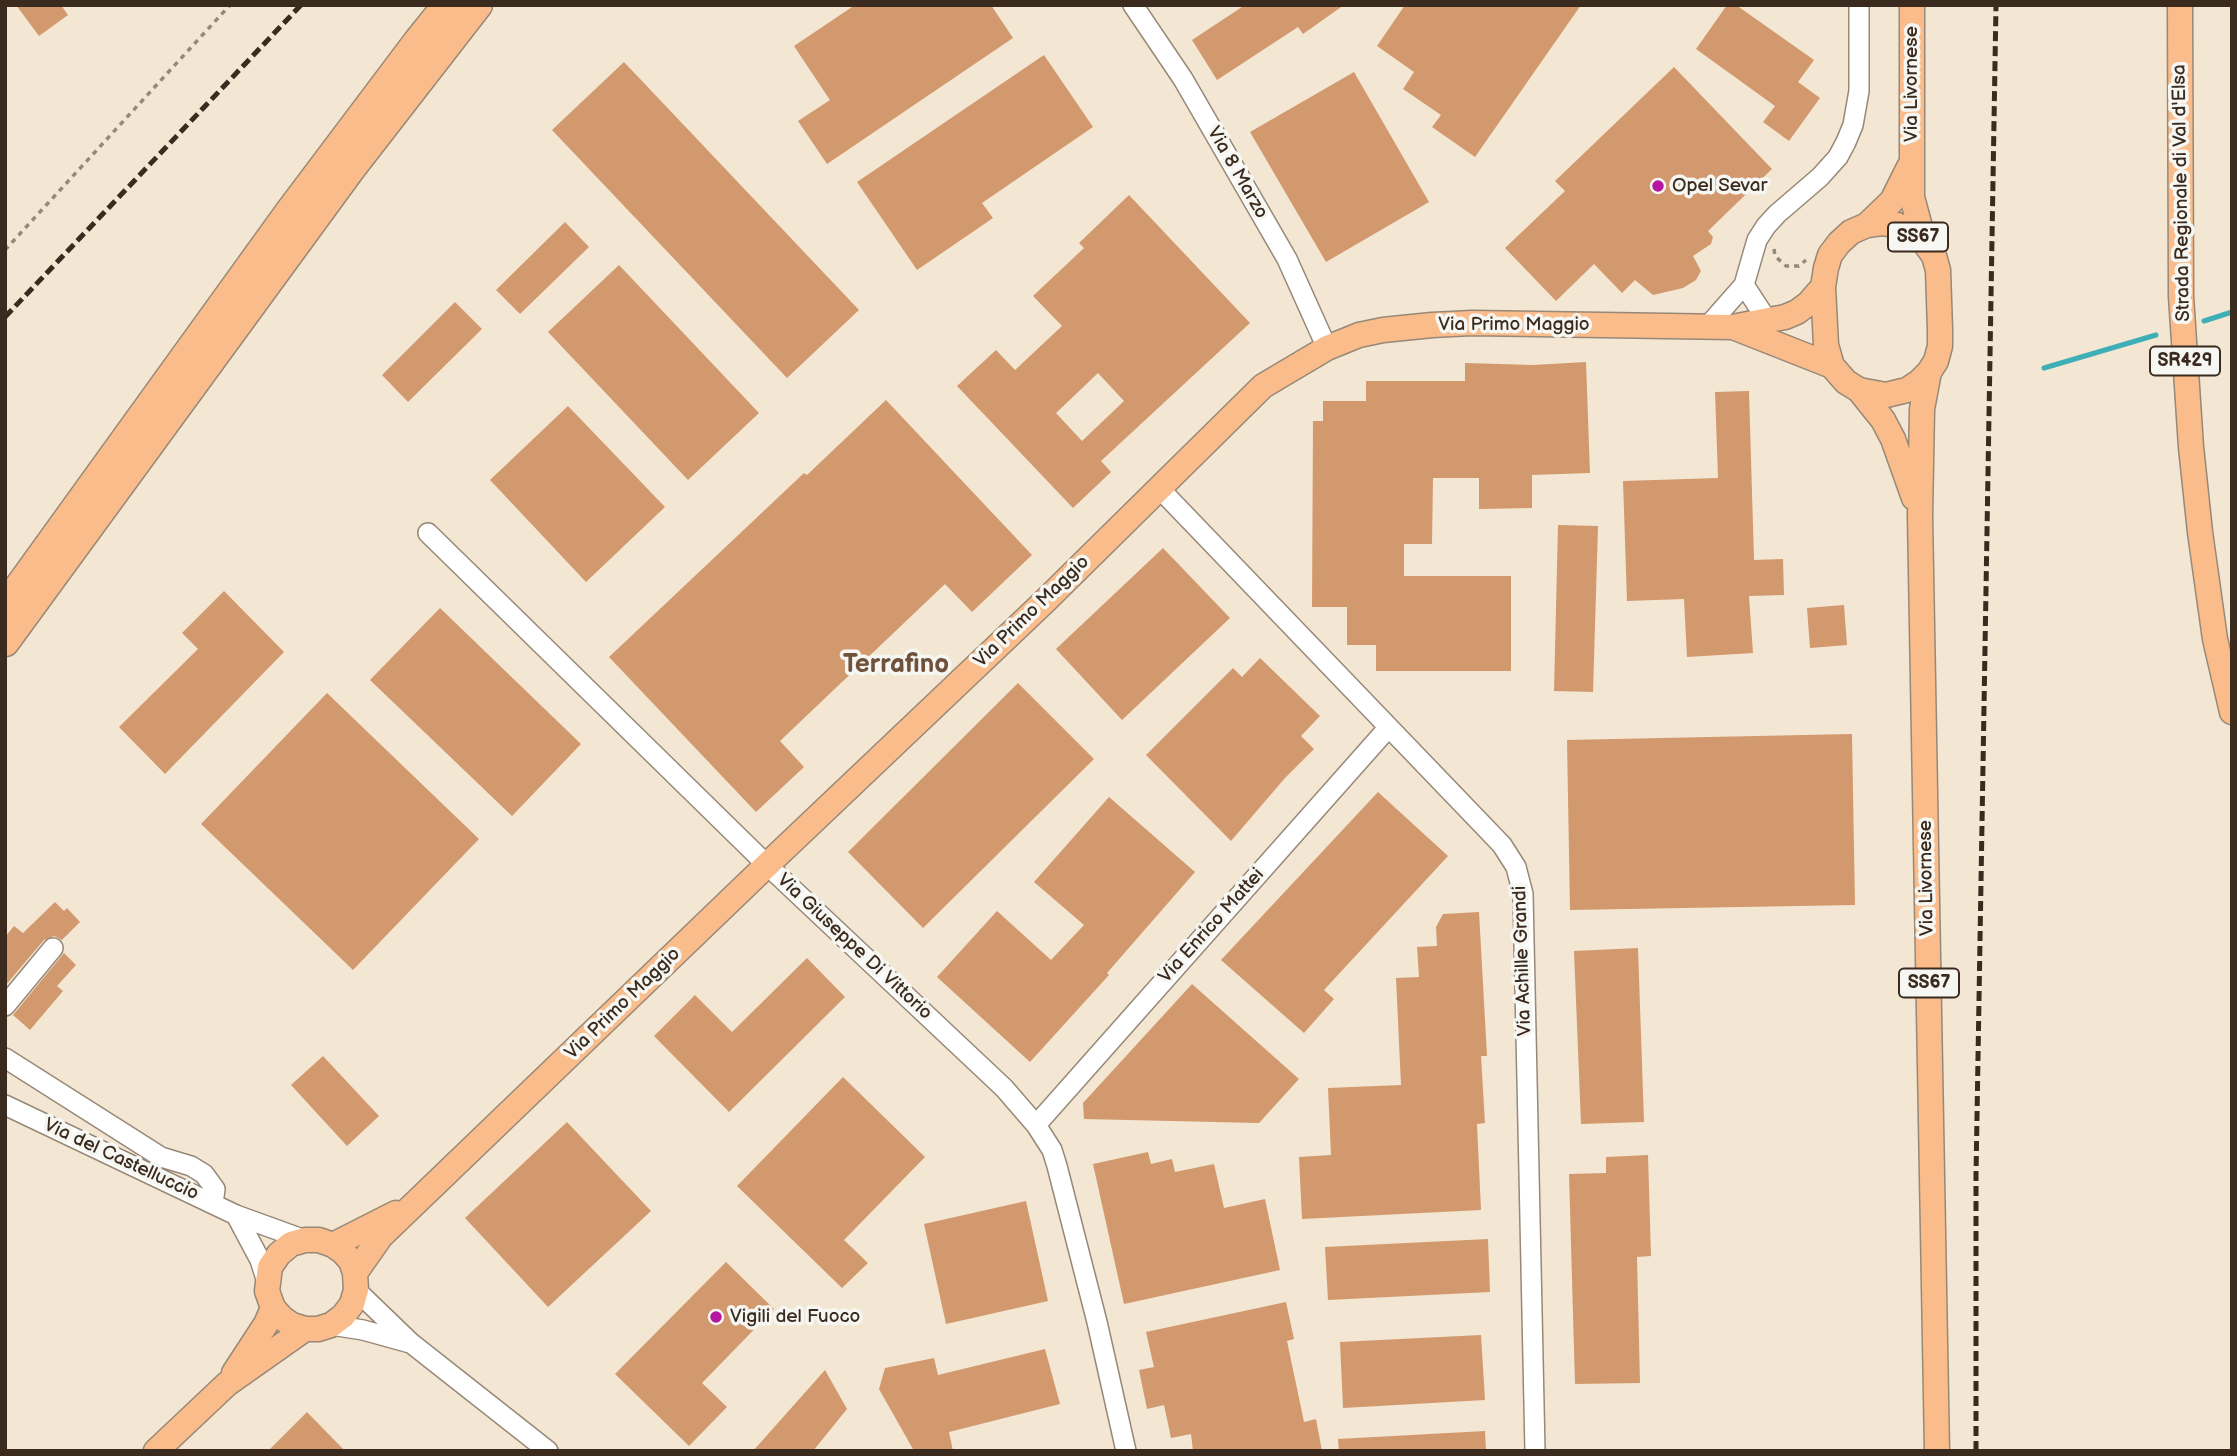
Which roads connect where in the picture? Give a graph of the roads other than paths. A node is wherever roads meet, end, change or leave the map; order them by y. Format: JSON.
{"nodes":[{"id":1,"x":447,"y":5,"type":"edge"},
{"id":2,"x":478,"y":5,"type":"edge"},
{"id":3,"x":1133,"y":5,"type":"edge"},
{"id":4,"x":1859,"y":5,"type":"edge"},
{"id":5,"x":1912,"y":5,"type":"edge"},
{"id":6,"x":2180,"y":5,"type":"edge"},
{"id":7,"x":1911,"y":163,"type":"junction"},
{"id":8,"x":1867,"y":225,"type":"junction"},
{"id":9,"x":1924,"y":242,"type":"junction"},
{"id":10,"x":1744,"y":285,"type":"junction"},
{"id":11,"x":1823,"y":287,"type":"junction"},
{"id":12,"x":1767,"y":320,"type":"junction"},
{"id":13,"x":1707,"y":327,"type":"junction"},
{"id":14,"x":1732,"y":327,"type":"junction"},
{"id":15,"x":1327,"y":348,"type":"junction"},
{"id":16,"x":1832,"y":366,"type":"junction"},
{"id":17,"x":1929,"y":372,"type":"junction"},
{"id":18,"x":1860,"y":390,"type":"junction"},
{"id":19,"x":1159,"y":488,"type":"junction"},
{"id":20,"x":1920,"y":516,"type":"junction"},
{"id":21,"x":428,"y":533,"type":"dead end"},
{"id":22,"x":5,"y":606,"type":"edge"},
{"id":23,"x":5,"y":642,"type":"edge"},
{"id":24,"x":2232,"y":712,"type":"edge"},
{"id":25,"x":1388,"y":728,"type":"junction"},
{"id":26,"x":767,"y":864,"type":"junction"},
{"id":27,"x":53,"y":948,"type":"dead end"},
{"id":28,"x":5,"y":1006,"type":"edge"},
{"id":29,"x":5,"y":1058,"type":"edge"},
{"id":30,"x":5,"y":1105,"type":"edge"},
{"id":31,"x":1036,"y":1125,"type":"junction"},
{"id":32,"x":420,"y":1198,"type":"junction"},
{"id":33,"x":214,"y":1204,"type":"junction"},
{"id":34,"x":236,"y":1215,"type":"junction"},
{"id":35,"x":305,"y":1240,"type":"junction"},
{"id":36,"x":333,"y":1245,"type":"junction"},
{"id":37,"x":267,"y":1282,"type":"junction"},
{"id":38,"x":356,"y":1282,"type":"junction"},
{"id":39,"x":273,"y":1308,"type":"junction"},
{"id":40,"x":331,"y":1325,"type":"junction"},
{"id":41,"x":305,"y":1329,"type":"junction"},
{"id":42,"x":411,"y":1343,"type":"junction"},
{"id":43,"x":227,"y":1384,"type":"junction"},
{"id":44,"x":156,"y":1451,"type":"edge"},
{"id":45,"x":548,"y":1451,"type":"edge"},
{"id":46,"x":1126,"y":1451,"type":"edge"},
{"id":47,"x":1535,"y":1451,"type":"edge"},
{"id":48,"x":1937,"y":1451,"type":"edge"}],
"edges":[{"from":1,"to":22,"type":"highway"},
{"from":2,"to":23,"type":"highway"},
{"from":3,"to":15,"type":"street","name":"Via 8 Marzo"},
{"from":4,"to":10,"type":"street"},
{"from":5,"to":7,"type":"main road","name":"Via Livornese","number":"SS67"},
{"from":6,"to":24,"type":"main road","name":"Strada Regionale di Val d'Elsa","number":"SR429"},
{"from":7,"to":8,"type":"main road","name":"Via Livornese","number":"SS67"},
{"from":7,"to":9,"type":"main road","name":"Via Livornese","number":"SS67"},
{"from":8,"to":9,"type":"main road","number":"SS67"},
{"from":8,"to":11,"type":"main road","name":"Via Livornese","number":"SS67"},
{"from":9,"to":17,"type":"main road","name":"Via Livornese","number":"SS67"},
{"from":10,"to":12,"type":"street"},
{"from":10,"to":13,"type":"street"},
{"from":11,"to":12,"type":"main road","name":"Via Primo Maggio"},
{"from":11,"to":16,"type":"main road","name":"Via Livornese","number":"SS67"},
{"from":12,"to":14,"type":"main road","name":"Via Primo Maggio"},
{"from":13,"to":14,"type":"main road","name":"Via Primo Maggio"},
{"from":13,"to":15,"type":"main road","name":"Via Primo Maggio"},
{"from":14,"to":16,"type":"main road","name":"Via Primo Maggio"},
{"from":15,"to":19,"type":"main road","name":"Via Primo Maggio"},
{"from":16,"to":18,"type":"main road","name":"Via Livornese","number":"SS67"},
{"from":17,"to":18,"type":"main road"},
{"from":17,"to":20,"type":"main road","name":"Via Livornese","number":"SS67"},
{"from":18,"to":20,"type":"main road","name":"Via Livornese","number":"SS67"},
{"from":19,"to":25,"type":"street","name":"Via Achille Grandi"},
{"from":19,"to":26,"type":"main road","name":"Via Primo Maggio"},
{"from":20,"to":48,"type":"main road","name":"Via Livornese","number":"SS67"},
{"from":21,"to":26,"type":"street","name":"Via Giuseppe Di Vittorio"},
{"from":25,"to":31,"type":"street","name":"Via Enrico Mattei"},
{"from":25,"to":47,"type":"street","name":"Via Achille Grandi"},
{"from":26,"to":31,"type":"street","name":"Via Giuseppe Di Vittorio"},
{"from":26,"to":32,"type":"main road","name":"Via Primo Maggio"},
{"from":27,"to":28,"type":"street"},
{"from":29,"to":33,"type":"street"},
{"from":30,"to":33,"type":"street","name":"Via del Castelluccio"},
{"from":31,"to":46,"type":"street","name":"Via Giuseppe Di Vittorio"},
{"from":32,"to":36,"type":"main road","name":"Via Primo Maggio"},
{"from":32,"to":38,"type":"main road","name":"Via Primo Maggio"},
{"from":33,"to":34,"type":"street","name":"Via del Castelluccio"},
{"from":34,"to":35,"type":"street","name":"Via del Castelluccio"},
{"from":34,"to":37,"type":"street"},
{"from":35,"to":36,"type":"main road"},
{"from":35,"to":37,"type":"main road"},
{"from":36,"to":38,"type":"main road"},
{"from":37,"to":39,"type":"main road"},
{"from":38,"to":40,"type":"main road","name":"Via Primo Maggio"},
{"from":38,"to":42,"type":"street"},
{"from":39,"to":41,"type":"main road"},
{"from":39,"to":43,"type":"main road"},
{"from":40,"to":41,"type":"main road"},
{"from":40,"to":42,"type":"street"},
{"from":41,"to":43,"type":"main road"},
{"from":42,"to":45,"type":"street"},
{"from":43,"to":44,"type":"main road"}]}
